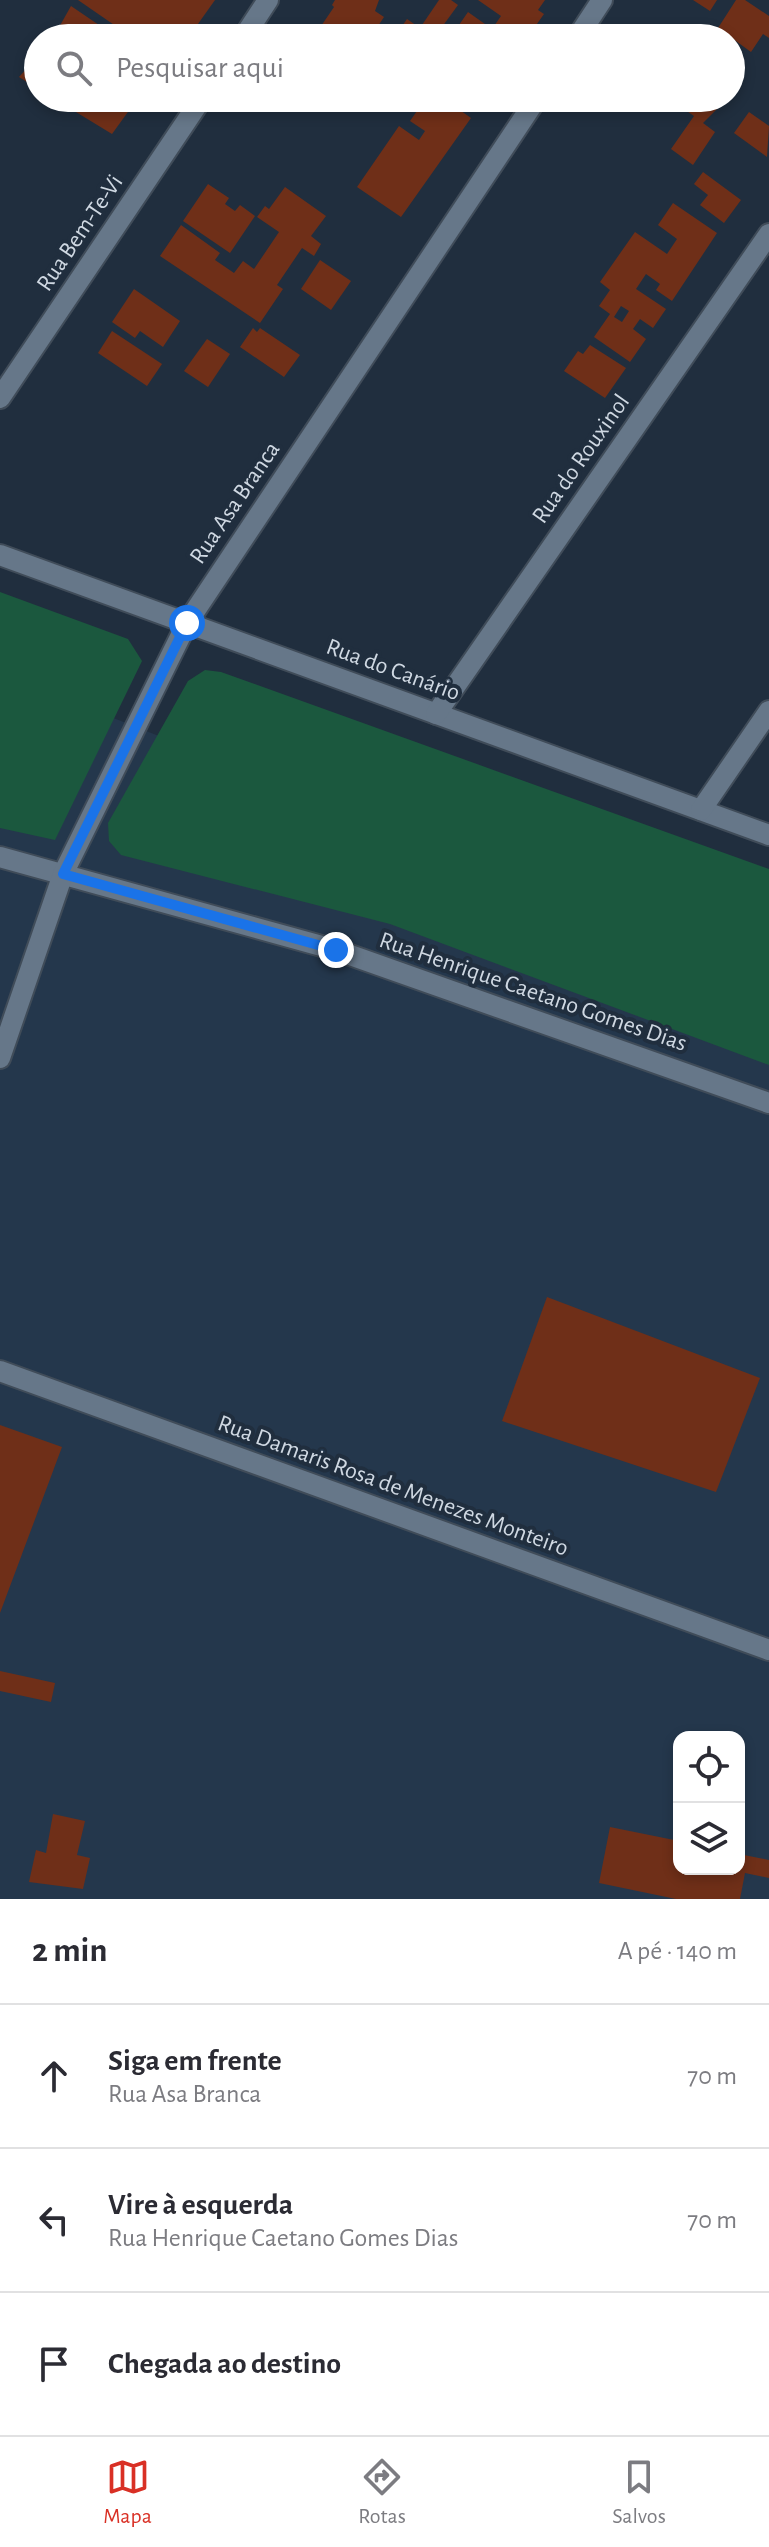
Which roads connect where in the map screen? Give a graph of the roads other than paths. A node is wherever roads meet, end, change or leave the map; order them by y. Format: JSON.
{"nodes":[{"id":1,"x":268,"y":0,"type":"edge"},
{"id":2,"x":602,"y":0,"type":"edge"},
{"id":3,"x":252,"y":24,"type":"edge"},
{"id":4,"x":586,"y":24,"type":"edge"},
{"id":5,"x":193,"y":112,"type":"edge"},
{"id":6,"x":528,"y":112,"type":"edge"},
{"id":7,"x":769,"y":234,"type":"edge"},
{"id":8,"x":0,"y":398,"type":"edge"},
{"id":9,"x":0,"y":555,"type":"edge"},
{"id":10,"x":187,"y":623,"type":"junction"},
{"id":11,"x":769,"y":711,"type":"edge"},
{"id":12,"x":436,"y":714,"type":"junction"},
{"id":13,"x":701,"y":810,"type":"junction"},
{"id":14,"x":769,"y":835,"type":"edge"},
{"id":15,"x":0,"y":857,"type":"edge"},
{"id":16,"x":63,"y":874,"type":"junction"},
{"id":17,"x":0,"y":1058,"type":"edge"},
{"id":18,"x":769,"y":1103,"type":"edge"},
{"id":19,"x":0,"y":1371,"type":"edge"},
{"id":20,"x":769,"y":1650,"type":"edge"}],
"edges":[{"from":1,"to":3,"type":"street"},
{"from":2,"to":4,"type":"street"},
{"from":5,"to":8,"type":"street","name":"Rua Bem-Te-Vi"},
{"from":6,"to":10,"type":"street","name":"Rua Asa Branca"},
{"from":7,"to":12,"type":"street","name":"Rua do Rouxinol"},
{"from":9,"to":10,"type":"street","name":"Rua do Canário"},
{"from":10,"to":12,"type":"street","name":"Rua do Canário"},
{"from":10,"to":16,"type":"street","name":"Rua Asa Branca"},
{"from":11,"to":13,"type":"street"},
{"from":12,"to":13,"type":"street","name":"Rua do Canário"},
{"from":13,"to":14,"type":"street","name":"Rua do Canário"},
{"from":15,"to":16,"type":"street","name":"Rua Henrique Caetano Gomes Dias"},
{"from":16,"to":17,"type":"street","name":"Rua Asa Branca"},
{"from":16,"to":18,"type":"street","name":"Rua Henrique Caetano Gomes Dias"},
{"from":19,"to":20,"type":"street","name":"Rua Damaris Rosa de Menezes Monteiro"}]}
